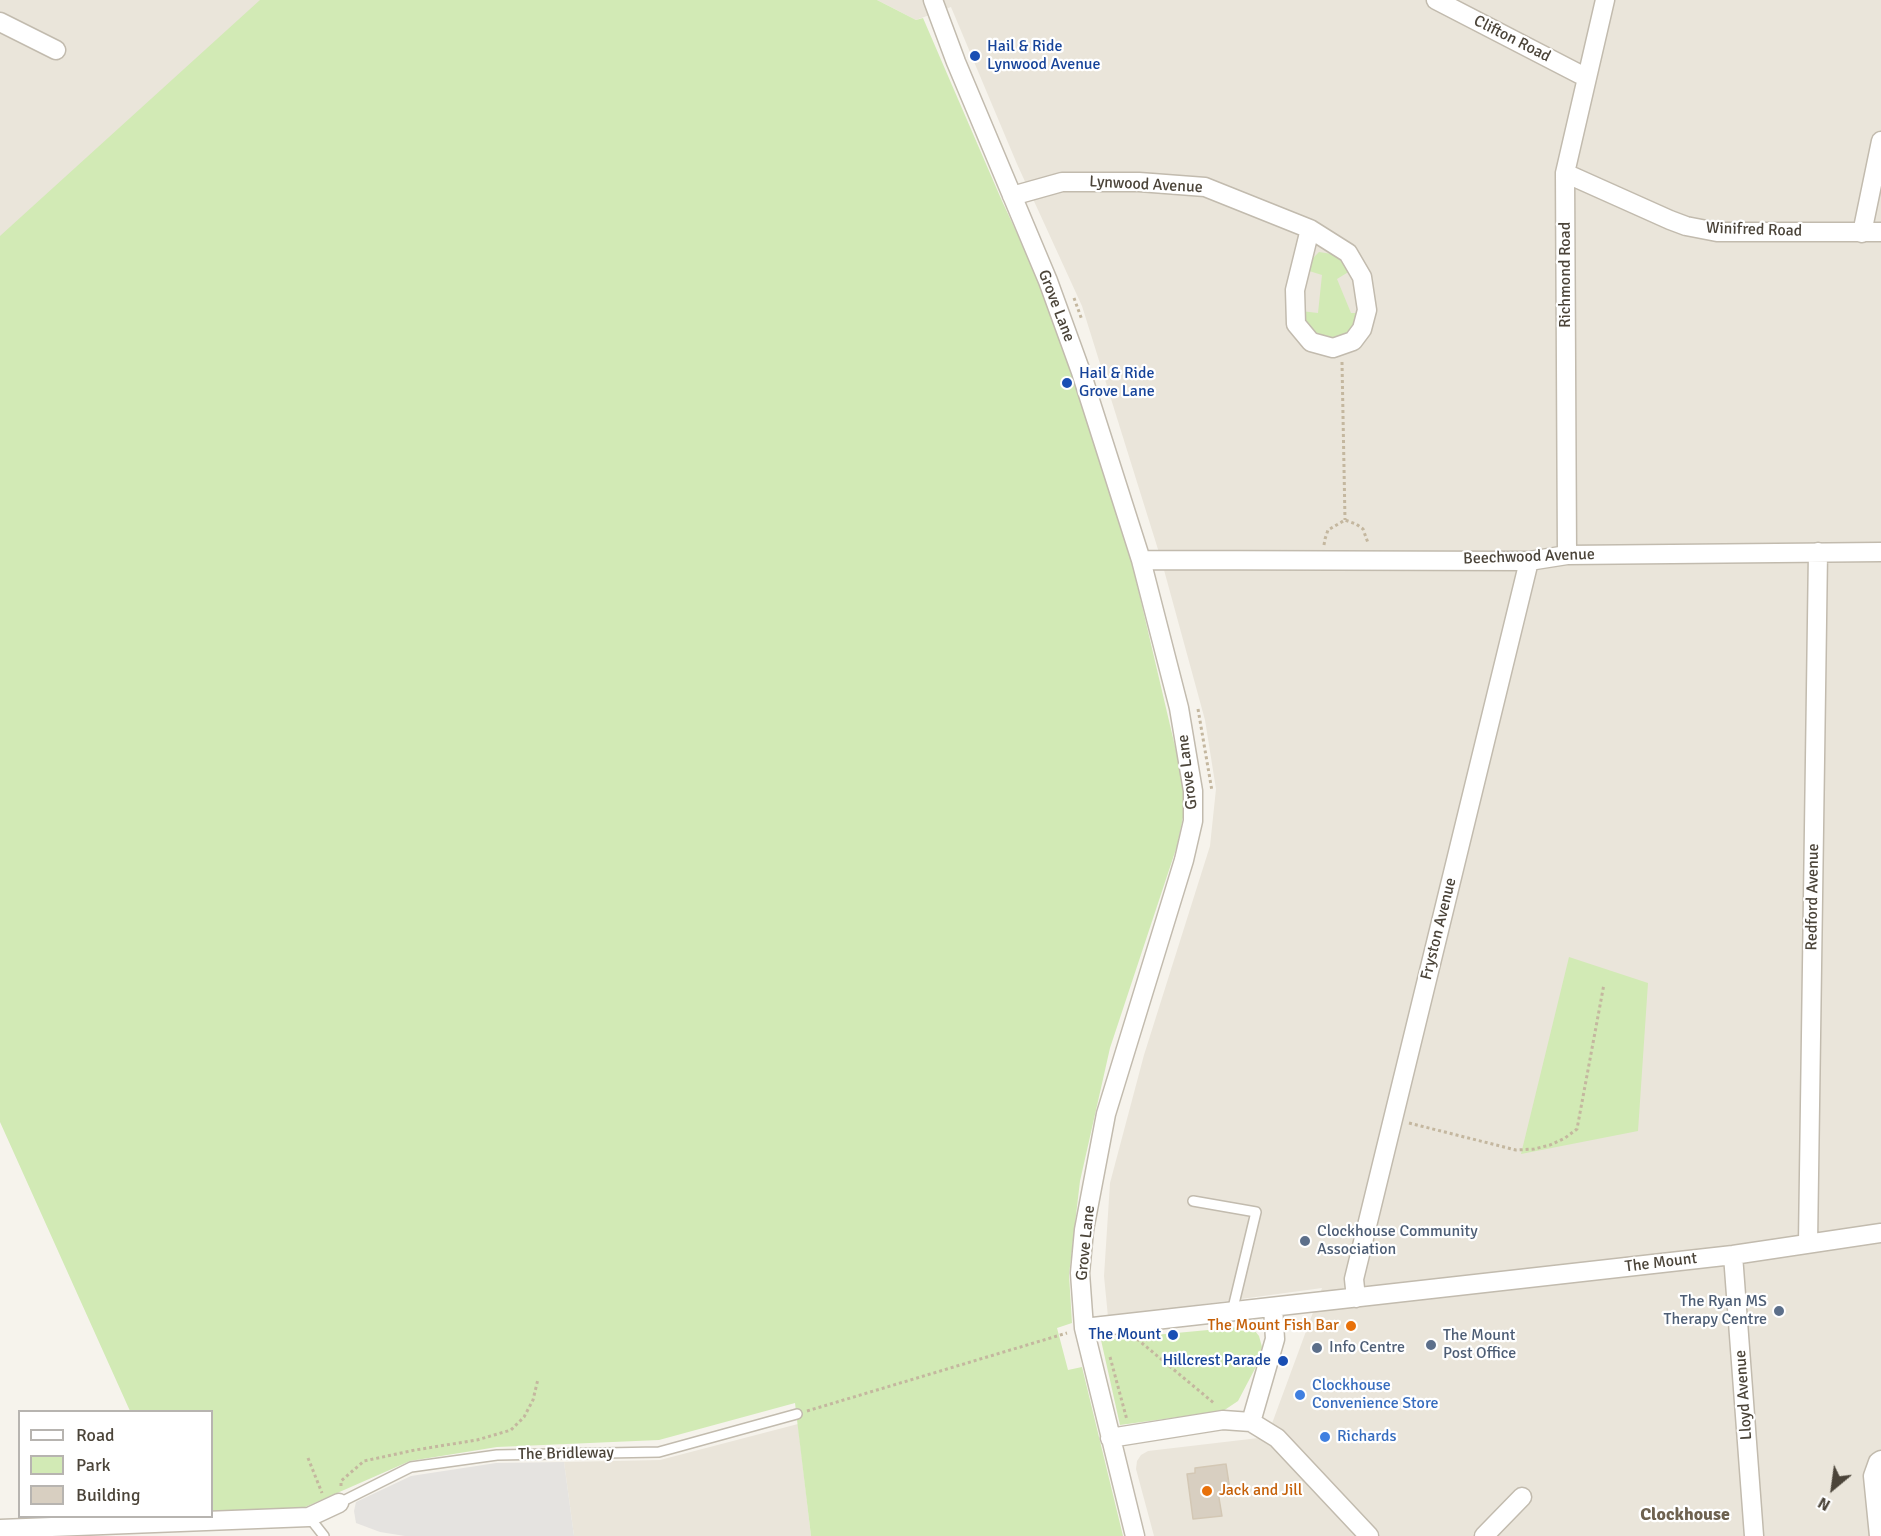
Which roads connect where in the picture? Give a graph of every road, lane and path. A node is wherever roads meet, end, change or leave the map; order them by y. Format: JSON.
{"nodes":[{"id":1,"x":933,"y":0,"type":"edge"},
{"id":2,"x":1436,"y":0,"type":"edge"},
{"id":3,"x":1605,"y":0,"type":"edge"},
{"id":4,"x":0,"y":22,"type":"edge"},
{"id":5,"x":56,"y":50,"type":"dead end"},
{"id":6,"x":1587,"y":78,"type":"junction"},
{"id":7,"x":1881,"y":141,"type":"edge"},
{"id":8,"x":1565,"y":173,"type":"junction"},
{"id":9,"x":1012,"y":196,"type":"junction"},
{"id":10,"x":1310,"y":229,"type":"junction"},
{"id":11,"x":1881,"y":232,"type":"edge"},
{"id":12,"x":1862,"y":233,"type":"junction"},
{"id":13,"x":1073,"y":297,"type":"dead end"},
{"id":14,"x":1085,"y":329,"type":"dead end"},
{"id":15,"x":1342,"y":345,"type":"junction"},
{"id":16,"x":1345,"y":520,"type":"junction"},
{"id":17,"x":1818,"y":552,"type":"junction"},
{"id":18,"x":1881,"y":552,"type":"edge"},
{"id":19,"x":1568,"y":555,"type":"junction"},
{"id":20,"x":1141,"y":560,"type":"junction"},
{"id":21,"x":1323,"y":560,"type":"junction"},
{"id":22,"x":1369,"y":560,"type":"junction"},
{"id":23,"x":1529,"y":561,"type":"junction"},
{"id":24,"x":1198,"y":710,"type":"dead end"},
{"id":25,"x":1211,"y":800,"type":"dead end"},
{"id":26,"x":1604,"y":984,"type":"dead end"},
{"id":27,"x":1393,"y":1119,"type":"junction"},
{"id":28,"x":1193,"y":1201,"type":"dead end"},
{"id":29,"x":1881,"y":1233,"type":"edge"},
{"id":30,"x":1808,"y":1243,"type":"junction"},
{"id":31,"x":1733,"y":1255,"type":"junction"},
{"id":32,"x":1356,"y":1298,"type":"junction"},
{"id":33,"x":1273,"y":1307,"type":"junction"},
{"id":34,"x":1232,"y":1312,"type":"junction"},
{"id":35,"x":1121,"y":1325,"type":"junction"},
{"id":36,"x":1084,"y":1328,"type":"junction"},
{"id":37,"x":538,"y":1379,"type":"dead end"},
{"id":38,"x":797,"y":1414,"type":"joint"},
{"id":39,"x":1223,"y":1420,"type":"junction"},
{"id":40,"x":1251,"y":1422,"type":"junction"},
{"id":41,"x":1110,"y":1438,"type":"junction"},
{"id":42,"x":308,"y":1458,"type":"dead end"},
{"id":43,"x":1881,"y":1460,"type":"edge"},
{"id":44,"x":1522,"y":1497,"type":"dead end"},
{"id":45,"x":333,"y":1506,"type":"junction"},
{"id":46,"x":309,"y":1517,"type":"junction"},
{"id":47,"x":0,"y":1529,"type":"edge"},
{"id":48,"x":324,"y":1536,"type":"edge"},
{"id":49,"x":1135,"y":1536,"type":"edge"},
{"id":50,"x":1370,"y":1536,"type":"edge"},
{"id":51,"x":1484,"y":1536,"type":"edge"},
{"id":52,"x":1754,"y":1536,"type":"edge"},
{"id":53,"x":1878,"y":1536,"type":"edge"}],
"edges":[{"from":1,"to":9,"type":"street","name":"Grove Lane"},
{"from":2,"to":6,"type":"street","name":"Clifton Road"},
{"from":3,"to":6,"type":"street","name":"Richmond Road"},
{"from":4,"to":5,"type":"street"},
{"from":6,"to":8,"type":"street","name":"Richmond Road"},
{"from":7,"to":12,"type":"street"},
{"from":8,"to":12,"type":"street","name":"Winifred Road"},
{"from":8,"to":19,"type":"street","name":"Richmond Road"},
{"from":9,"to":10,"type":"street","name":"Lynwood Avenue"},
{"from":9,"to":20,"type":"street","name":"Grove Lane"},
{"from":10,"to":15,"type":"street","name":"Lynwood Avenue"},
{"from":10,"to":15,"type":"street"},
{"from":11,"to":12,"type":"street","name":"Winifred Road"},
{"from":13,"to":14,"type":"path"},
{"from":15,"to":16,"type":"path"},
{"from":16,"to":21,"type":"path"},
{"from":16,"to":22,"type":"path"},
{"from":17,"to":18,"type":"street","name":"Beechwood Avenue"},
{"from":17,"to":19,"type":"street","name":"Beechwood Avenue"},
{"from":17,"to":30,"type":"street","name":"Redford Avenue"},
{"from":19,"to":23,"type":"street","name":"Beechwood Avenue"},
{"from":20,"to":21,"type":"street","name":"Beechwood Avenue"},
{"from":20,"to":36,"type":"street","name":"Grove Lane"},
{"from":21,"to":22,"type":"street","name":"Beechwood Avenue"},
{"from":22,"to":23,"type":"street","name":"Beechwood Avenue"},
{"from":23,"to":27,"type":"street","name":"Fryston Avenue"},
{"from":24,"to":25,"type":"path"},
{"from":26,"to":27,"type":"path"},
{"from":27,"to":32,"type":"street","name":"Fryston Avenue"},
{"from":28,"to":34,"type":"lane"},
{"from":29,"to":30,"type":"street","name":"The Mount"},
{"from":30,"to":31,"type":"street","name":"The Mount"},
{"from":31,"to":32,"type":"street","name":"The Mount"},
{"from":31,"to":52,"type":"street","name":"Lloyd Avenue"},
{"from":32,"to":33,"type":"street","name":"The Mount"},
{"from":33,"to":34,"type":"street","name":"The Mount"},
{"from":33,"to":40,"type":"street"},
{"from":34,"to":35,"type":"street","name":"The Mount"},
{"from":35,"to":36,"type":"street","name":"The Mount"},
{"from":35,"to":39,"type":"path"},
{"from":36,"to":38,"type":"path"},
{"from":36,"to":41,"type":"street","name":"Grove Lane"},
{"from":37,"to":45,"type":"path"},
{"from":38,"to":45,"type":"lane","name":"The Bridleway"},
{"from":39,"to":40,"type":"street"},
{"from":39,"to":41,"type":"street"},
{"from":40,"to":50,"type":"street"},
{"from":41,"to":49,"type":"street","name":"Grove Lane"},
{"from":42,"to":45,"type":"path"},
{"from":43,"to":53,"type":"street"},
{"from":44,"to":51,"type":"street"},
{"from":45,"to":46,"type":"street"},
{"from":46,"to":47,"type":"street"},
{"from":46,"to":48,"type":"lane"}]}
